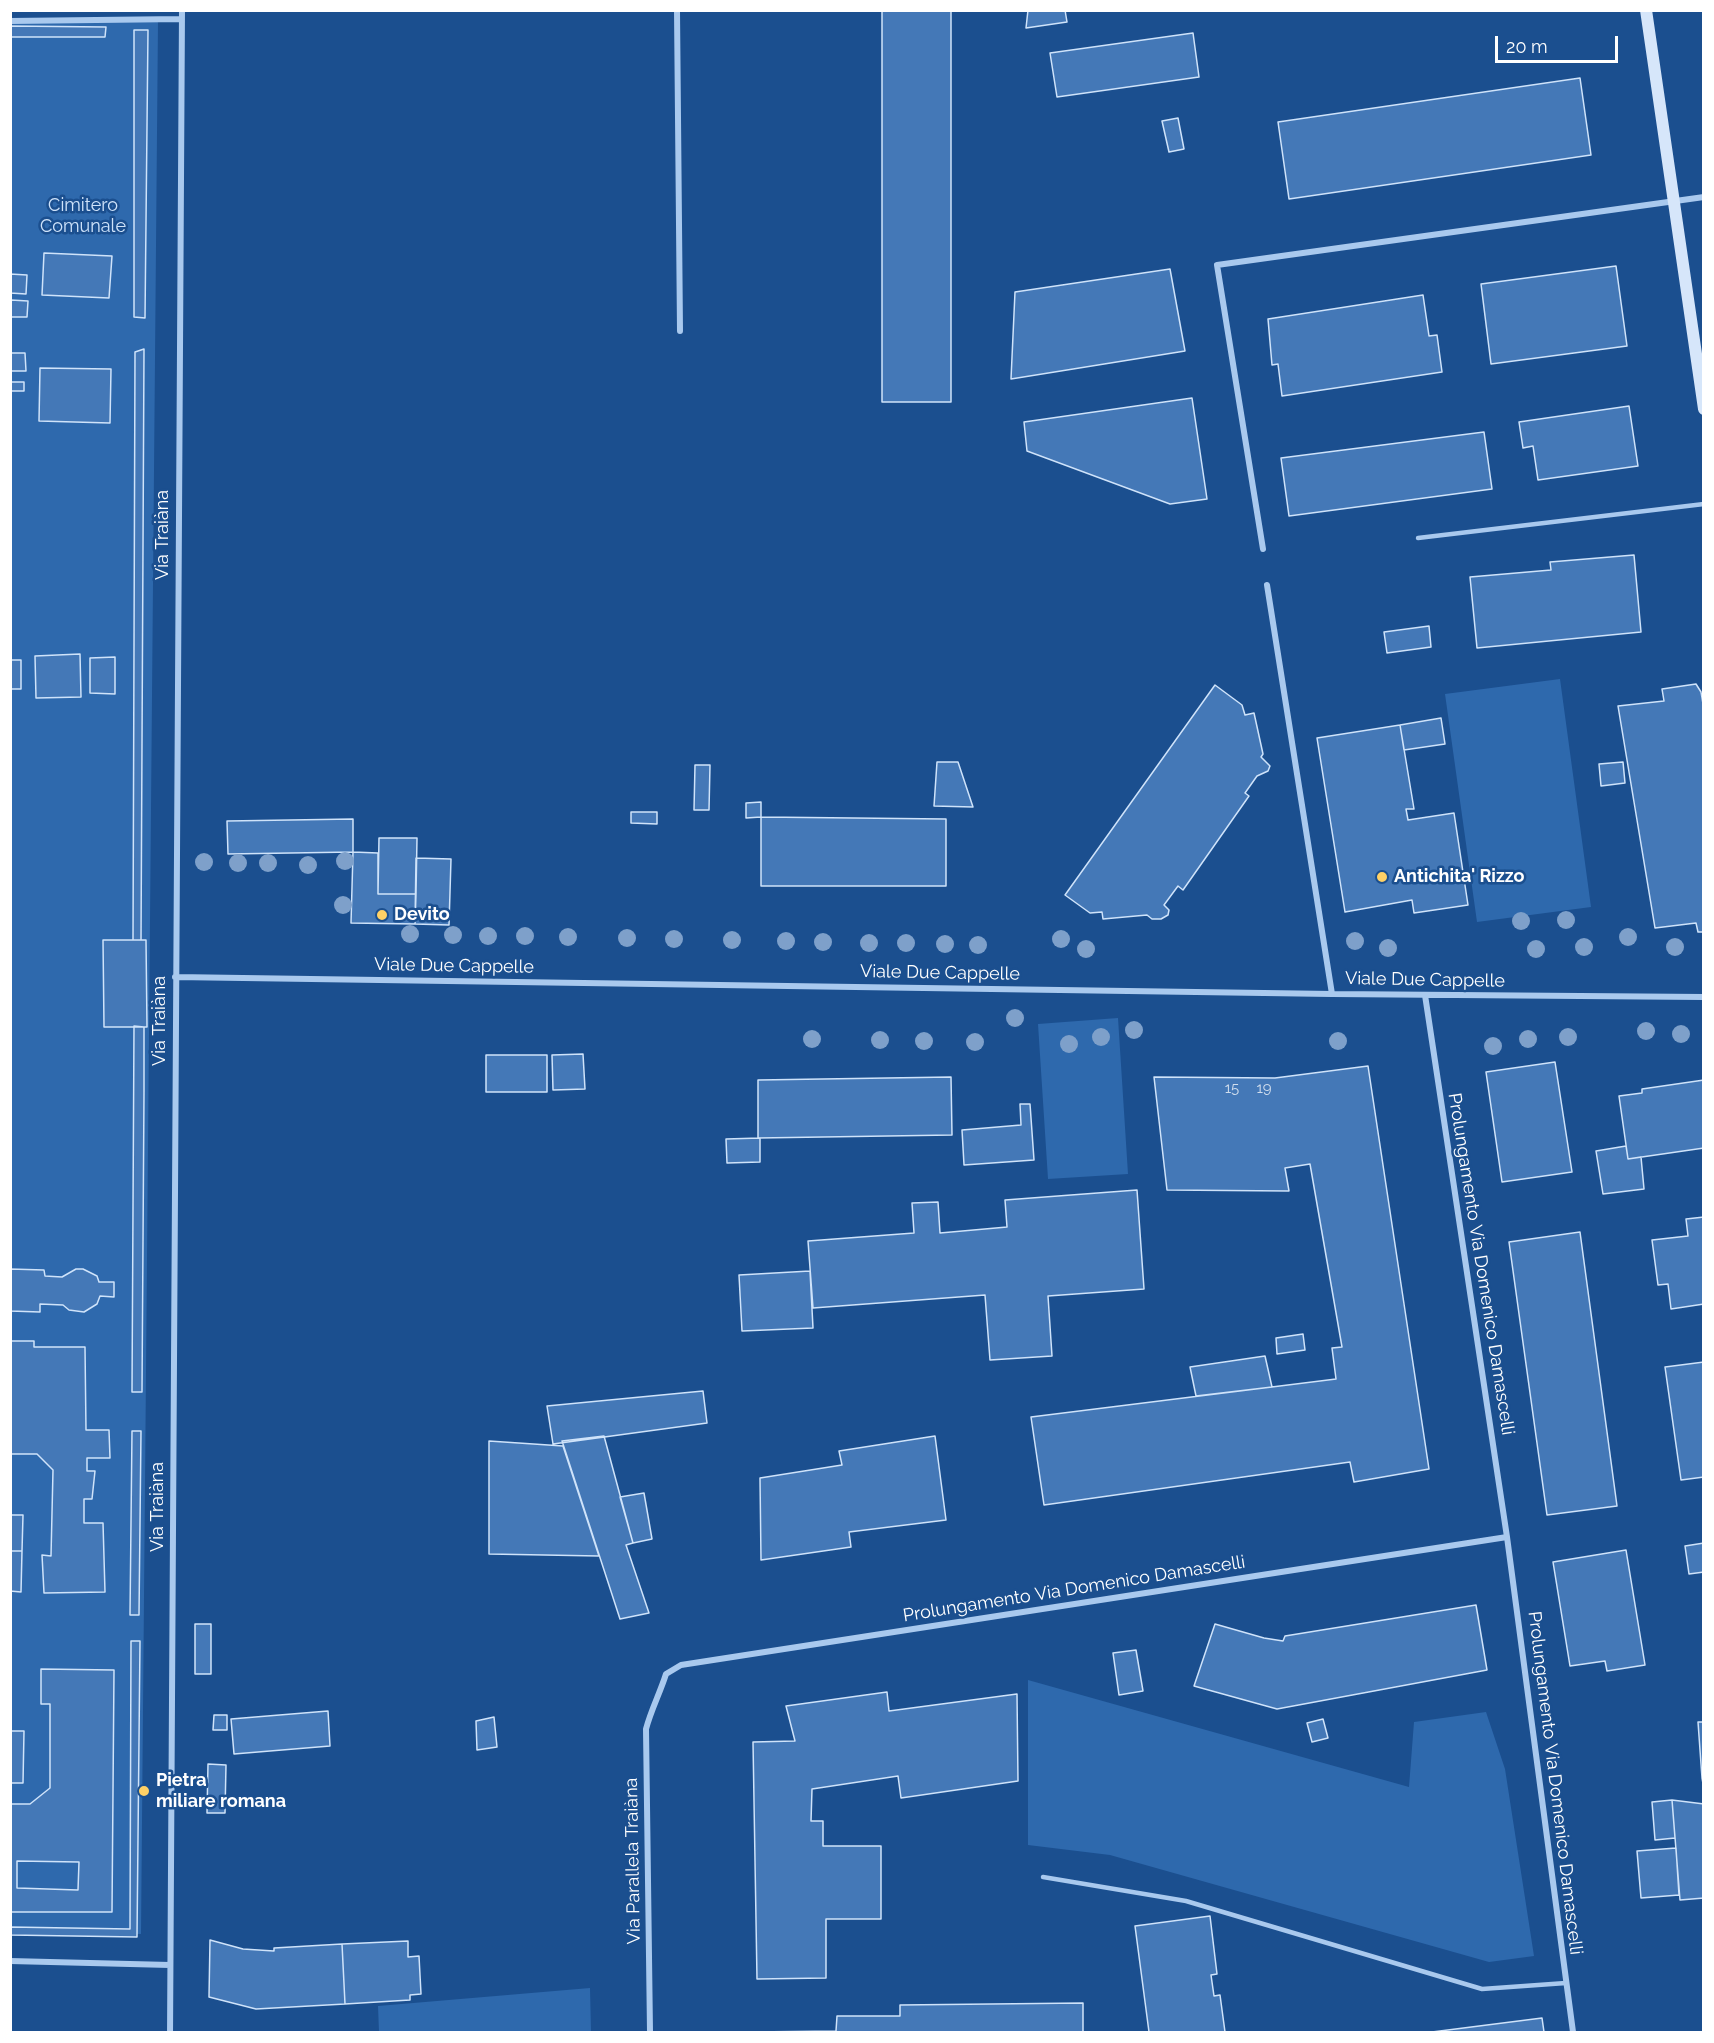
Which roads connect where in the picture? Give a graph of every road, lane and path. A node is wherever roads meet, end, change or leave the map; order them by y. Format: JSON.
{"nodes":[{"id":1,"x":182,"y":10,"type":"edge"},
{"id":2,"x":677,"y":10,"type":"edge"},
{"id":3,"x":1646,"y":10,"type":"edge"},
{"id":4,"x":182,"y":19,"type":"junction"},
{"id":5,"x":10,"y":21,"type":"edge"},
{"id":6,"x":1704,"y":197,"type":"edge"},
{"id":7,"x":1674,"y":201,"type":"junction"},
{"id":8,"x":680,"y":331,"type":"dead end"},
{"id":9,"x":1704,"y":409,"type":"edge"},
{"id":10,"x":1704,"y":504,"type":"edge"},
{"id":11,"x":1418,"y":538,"type":"dead end"},
{"id":12,"x":1263,"y":549,"type":"dead end"},
{"id":13,"x":1267,"y":585,"type":"dead end"},
{"id":14,"x":175,"y":977,"type":"junction"},
{"id":15,"x":1332,"y":994,"type":"junction"},
{"id":16,"x":1425,"y":995,"type":"junction"},
{"id":17,"x":1704,"y":997,"type":"edge"},
{"id":18,"x":1508,"y":1537,"type":"junction"},
{"id":19,"x":660,"y":1692,"type":"joint"},
{"id":20,"x":1043,"y":1877,"type":"dead end"},
{"id":21,"x":10,"y":1961,"type":"edge"},
{"id":22,"x":170,"y":1965,"type":"junction"},
{"id":23,"x":1566,"y":1983,"type":"junction"},
{"id":24,"x":170,"y":2032,"type":"edge"},
{"id":25,"x":650,"y":2032,"type":"edge"},
{"id":26,"x":1573,"y":2032,"type":"edge"}],
"edges":[{"from":1,"to":4,"type":"street","name":"Via Traiàna"},
{"from":2,"to":8,"type":"street"},
{"from":3,"to":7,"type":"street"},
{"from":4,"to":5,"type":"street"},
{"from":4,"to":14,"type":"street","name":"Via Traiàna"},
{"from":6,"to":7,"type":"street"},
{"from":7,"to":9,"type":"street"},
{"from":7,"to":12,"type":"street"},
{"from":10,"to":11,"type":"lane"},
{"from":13,"to":15,"type":"street"},
{"from":14,"to":15,"type":"street","name":"Viale Due Cappelle"},
{"from":14,"to":22,"type":"street","name":"Via Traiàna"},
{"from":15,"to":16,"type":"street","name":"Viale Due Cappelle"},
{"from":16,"to":17,"type":"street","name":"Viale Due Cappelle"},
{"from":16,"to":18,"type":"street","name":"Prolungamento Via Domenico Damascelli"},
{"from":18,"to":19,"type":"street","name":"Prolungamento Via Domenico Damascelli"},
{"from":18,"to":23,"type":"street","name":"Prolungamento Via Domenico Damascelli"},
{"from":19,"to":25,"type":"street","name":"Via Parallela Traiàna"},
{"from":20,"to":23,"type":"lane"},
{"from":21,"to":22,"type":"street"},
{"from":22,"to":24,"type":"street","name":"Via Traiàna"},
{"from":23,"to":26,"type":"street","name":"Prolungamento Via Domenico Damascelli"}]}
